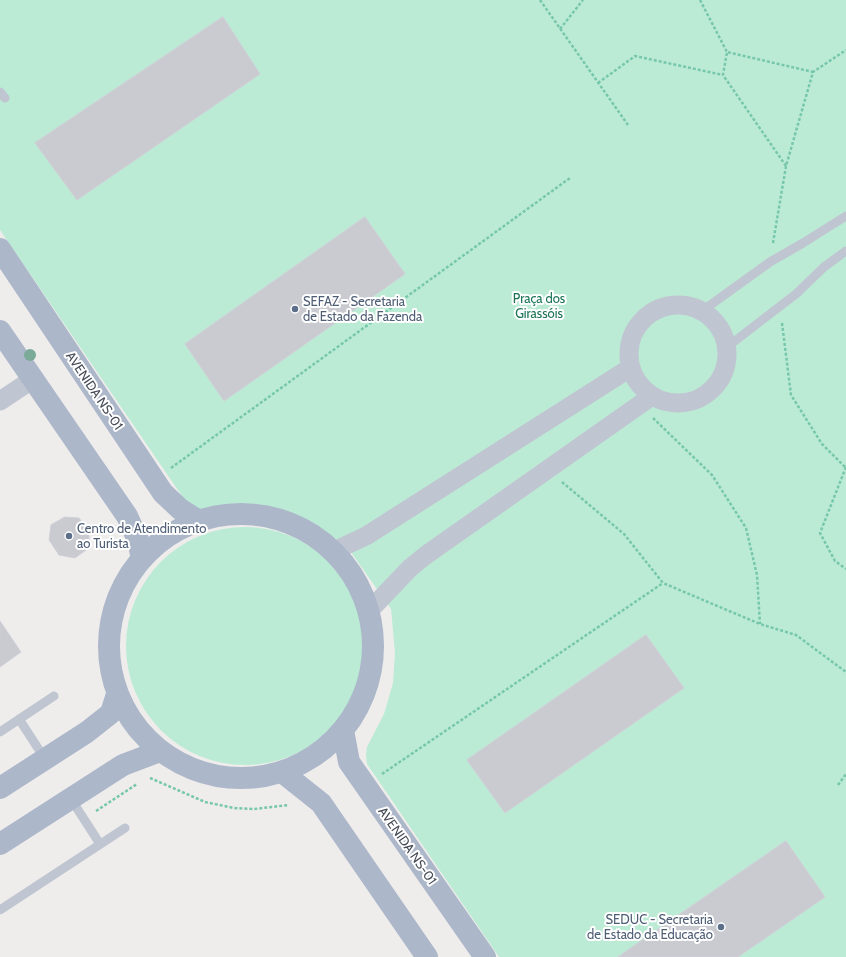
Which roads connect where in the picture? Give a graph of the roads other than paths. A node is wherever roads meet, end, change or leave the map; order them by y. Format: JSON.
{"nodes":[{"id":1,"x":846,"y":216,"type":"edge"},
{"id":2,"x":0,"y":249,"type":"edge"},
{"id":3,"x":846,"y":252,"type":"edge"},
{"id":4,"x":702,"y":311,"type":"junction"},
{"id":5,"x":0,"y":331,"type":"edge"},
{"id":6,"x":727,"y":347,"type":"junction"},
{"id":7,"x":630,"y":368,"type":"junction"},
{"id":8,"x":33,"y":379,"type":"junction"},
{"id":9,"x":0,"y":401,"type":"edge"},
{"id":10,"x":646,"y":401,"type":"junction"},
{"id":11,"x":199,"y":521,"type":"junction"},
{"id":12,"x":334,"y":551,"type":"junction"},
{"id":13,"x":142,"y":559,"type":"junction"},
{"id":14,"x":369,"y":611,"type":"junction"},
{"id":15,"x":118,"y":694,"type":"junction"},
{"id":16,"x":54,"y":696,"type":"dead end"},
{"id":17,"x":19,"y":719,"type":"junction"},
{"id":18,"x":343,"y":730,"type":"junction"},
{"id":19,"x":0,"y":732,"type":"edge"},
{"id":20,"x":160,"y":751,"type":"junction"},
{"id":21,"x":45,"y":759,"type":"junction"},
{"id":22,"x":282,"y":772,"type":"junction"},
{"id":23,"x":0,"y":788,"type":"edge"},
{"id":24,"x":70,"y":798,"type":"junction"},
{"id":25,"x":125,"y":828,"type":"dead end"},
{"id":26,"x":0,"y":844,"type":"edge"},
{"id":27,"x":100,"y":844,"type":"junction"},
{"id":28,"x":0,"y":910,"type":"edge"},
{"id":29,"x":424,"y":956,"type":"edge"},
{"id":30,"x":485,"y":957,"type":"edge"}],
"edges":[{"from":1,"to":4,"type":"lane"},
{"from":2,"to":11,"type":"main road","name":"AVENIDA NS-01"},
{"from":3,"to":6,"type":"lane"},
{"from":4,"to":6,"type":"street"},
{"from":4,"to":7,"type":"street"},
{"from":5,"to":8,"type":"main road"},
{"from":6,"to":10,"type":"street"},
{"from":7,"to":10,"type":"street"},
{"from":7,"to":12,"type":"street"},
{"from":8,"to":9,"type":"street"},
{"from":8,"to":13,"type":"main road"},
{"from":10,"to":14,"type":"street"},
{"from":11,"to":12,"type":"main road"},
{"from":11,"to":13,"type":"main road"},
{"from":12,"to":14,"type":"main road"},
{"from":13,"to":15,"type":"main road"},
{"from":14,"to":18,"type":"main road"},
{"from":15,"to":20,"type":"main road"},
{"from":15,"to":21,"type":"main road"},
{"from":16,"to":17,"type":"lane"},
{"from":17,"to":19,"type":"lane"},
{"from":17,"to":21,"type":"lane"},
{"from":18,"to":22,"type":"main road"},
{"from":18,"to":30,"type":"main road","name":"AVENIDA NS-01"},
{"from":20,"to":22,"type":"main road"},
{"from":20,"to":24,"type":"main road"},
{"from":21,"to":23,"type":"main road"},
{"from":22,"to":29,"type":"main road"},
{"from":24,"to":26,"type":"main road"},
{"from":24,"to":27,"type":"lane"},
{"from":25,"to":27,"type":"lane"},
{"from":27,"to":28,"type":"lane"}]}
